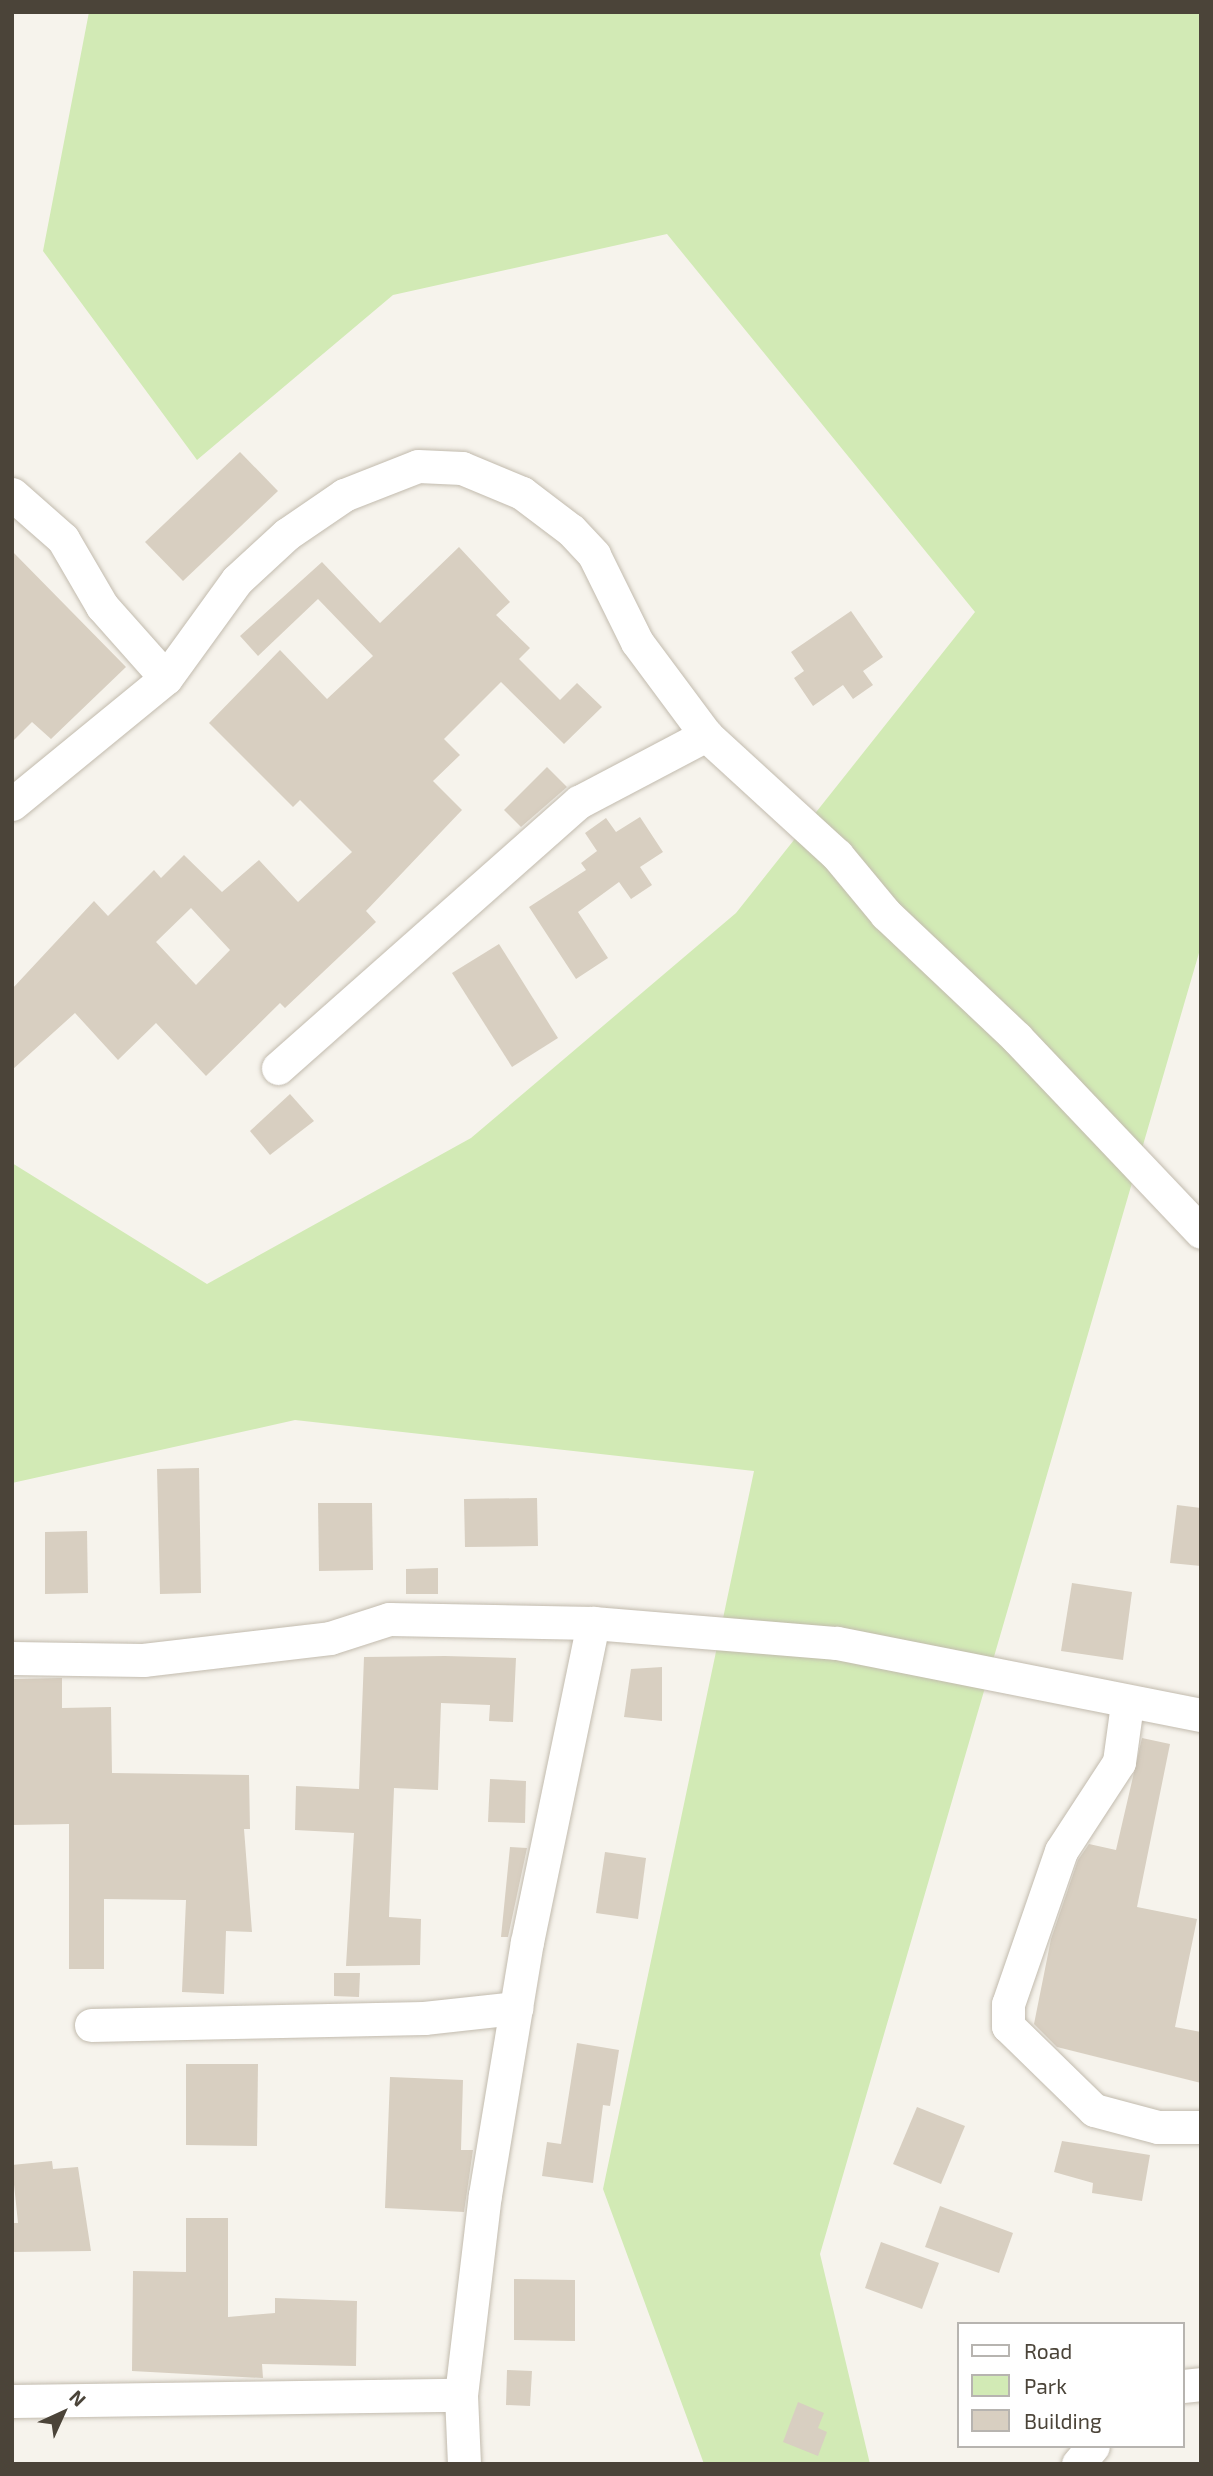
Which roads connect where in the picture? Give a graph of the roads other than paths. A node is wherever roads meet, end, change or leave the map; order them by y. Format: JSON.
{"nodes":[{"id":1,"x":12,"y":494,"type":"edge"},
{"id":2,"x":166,"y":678,"type":"junction"},
{"id":3,"x":706,"y":735,"type":"junction"},
{"id":4,"x":12,"y":804,"type":"edge"},
{"id":5,"x":278,"y":1068,"type":"dead end"},
{"id":6,"x":1201,"y":1232,"type":"edge"},
{"id":7,"x":593,"y":1623,"type":"junction"},
{"id":8,"x":12,"y":1658,"type":"edge"},
{"id":9,"x":1127,"y":1704,"type":"junction"},
{"id":10,"x":1201,"y":1715,"type":"edge"},
{"id":11,"x":516,"y":2008,"type":"junction"},
{"id":12,"x":91,"y":2025,"type":"dead end"},
{"id":13,"x":1201,"y":2127,"type":"edge"},
{"id":14,"x":461,"y":2395,"type":"junction"},
{"id":15,"x":12,"y":2401,"type":"edge"},
{"id":16,"x":1091,"y":2448,"type":"edge"},
{"id":17,"x":464,"y":2464,"type":"edge"},
{"id":18,"x":1078,"y":2464,"type":"edge"}],
"edges":[{"from":1,"to":2,"type":"street"},
{"from":2,"to":3,"type":"street"},
{"from":2,"to":4,"type":"street"},
{"from":3,"to":5,"type":"street"},
{"from":3,"to":6,"type":"street"},
{"from":7,"to":8,"type":"street"},
{"from":7,"to":9,"type":"street"},
{"from":7,"to":11,"type":"street"},
{"from":9,"to":10,"type":"street"},
{"from":9,"to":13,"type":"street"},
{"from":11,"to":12,"type":"street"},
{"from":11,"to":14,"type":"street"},
{"from":14,"to":15,"type":"street"},
{"from":14,"to":17,"type":"street"},
{"from":16,"to":18,"type":"street"}]}
